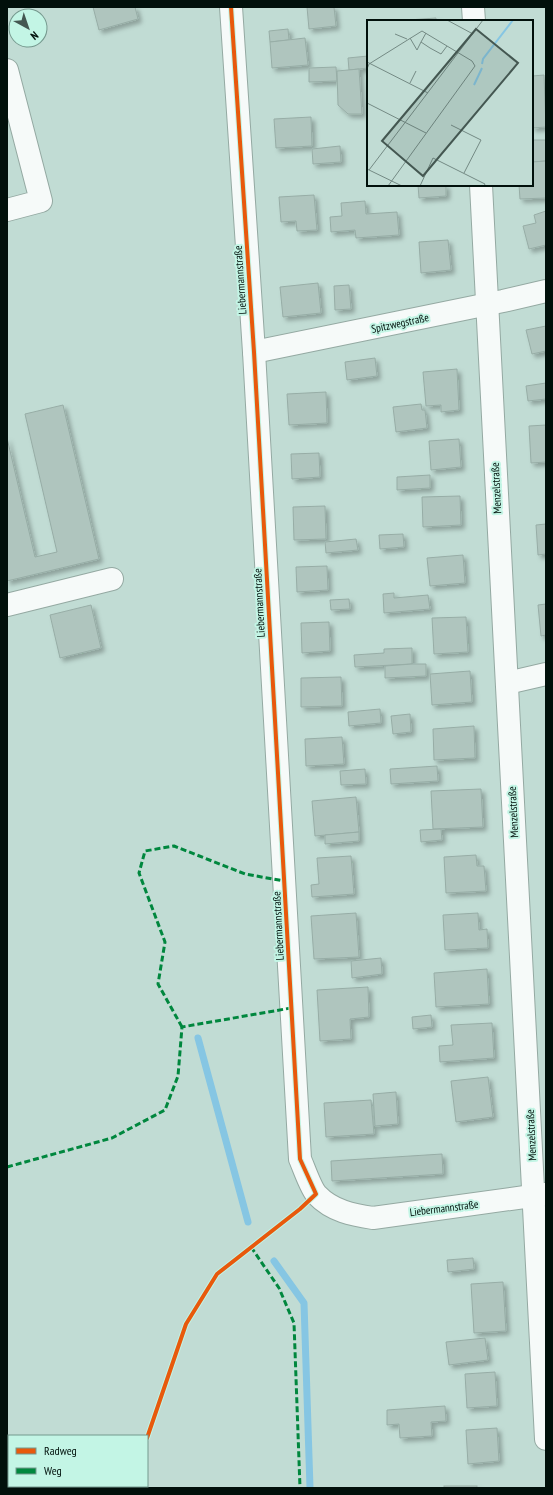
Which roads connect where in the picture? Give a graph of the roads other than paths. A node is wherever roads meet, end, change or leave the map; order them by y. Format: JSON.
{"nodes":[{"id":1,"x":231,"y":7,"type":"edge"},
{"id":2,"x":473,"y":7,"type":"edge"},
{"id":3,"x":474,"y":20,"type":"edge"},
{"id":4,"x":7,"y":70,"type":"edge"},
{"id":5,"x":481,"y":186,"type":"edge"},
{"id":6,"x":7,"y":210,"type":"edge"},
{"id":7,"x":546,"y":291,"type":"edge"},
{"id":8,"x":486,"y":305,"type":"junction"},
{"id":9,"x":254,"y":352,"type":"junction"},
{"id":10,"x":112,"y":579,"type":"dead end"},
{"id":11,"x":7,"y":605,"type":"edge"},
{"id":12,"x":546,"y":674,"type":"edge"},
{"id":13,"x":507,"y":683,"type":"junction"},
{"id":14,"x":540,"y":1196,"type":"edge"},
{"id":15,"x":546,"y":1434,"type":"edge"},
{"id":16,"x":546,"y":1439,"type":"edge"}],
"edges":[{"from":1,"to":9,"type":"street","name":"Liebermannstraße"},
{"from":2,"to":3,"type":"street"},
{"from":4,"to":6,"type":"street"},
{"from":5,"to":8,"type":"street","name":"Menzelstraße"},
{"from":7,"to":8,"type":"street","name":"Spitzwegstraße"},
{"from":8,"to":9,"type":"street","name":"Spitzwegstraße"},
{"from":8,"to":13,"type":"street","name":"Menzelstraße"},
{"from":9,"to":14,"type":"street","name":"Liebermannstraße"},
{"from":10,"to":11,"type":"street"},
{"from":12,"to":13,"type":"street"},
{"from":13,"to":14,"type":"street","name":"Menzelstraße"},
{"from":14,"to":15,"type":"street","name":"Menzelstraße"},
{"from":15,"to":16,"type":"street","name":"Menzelstraße"}]}
